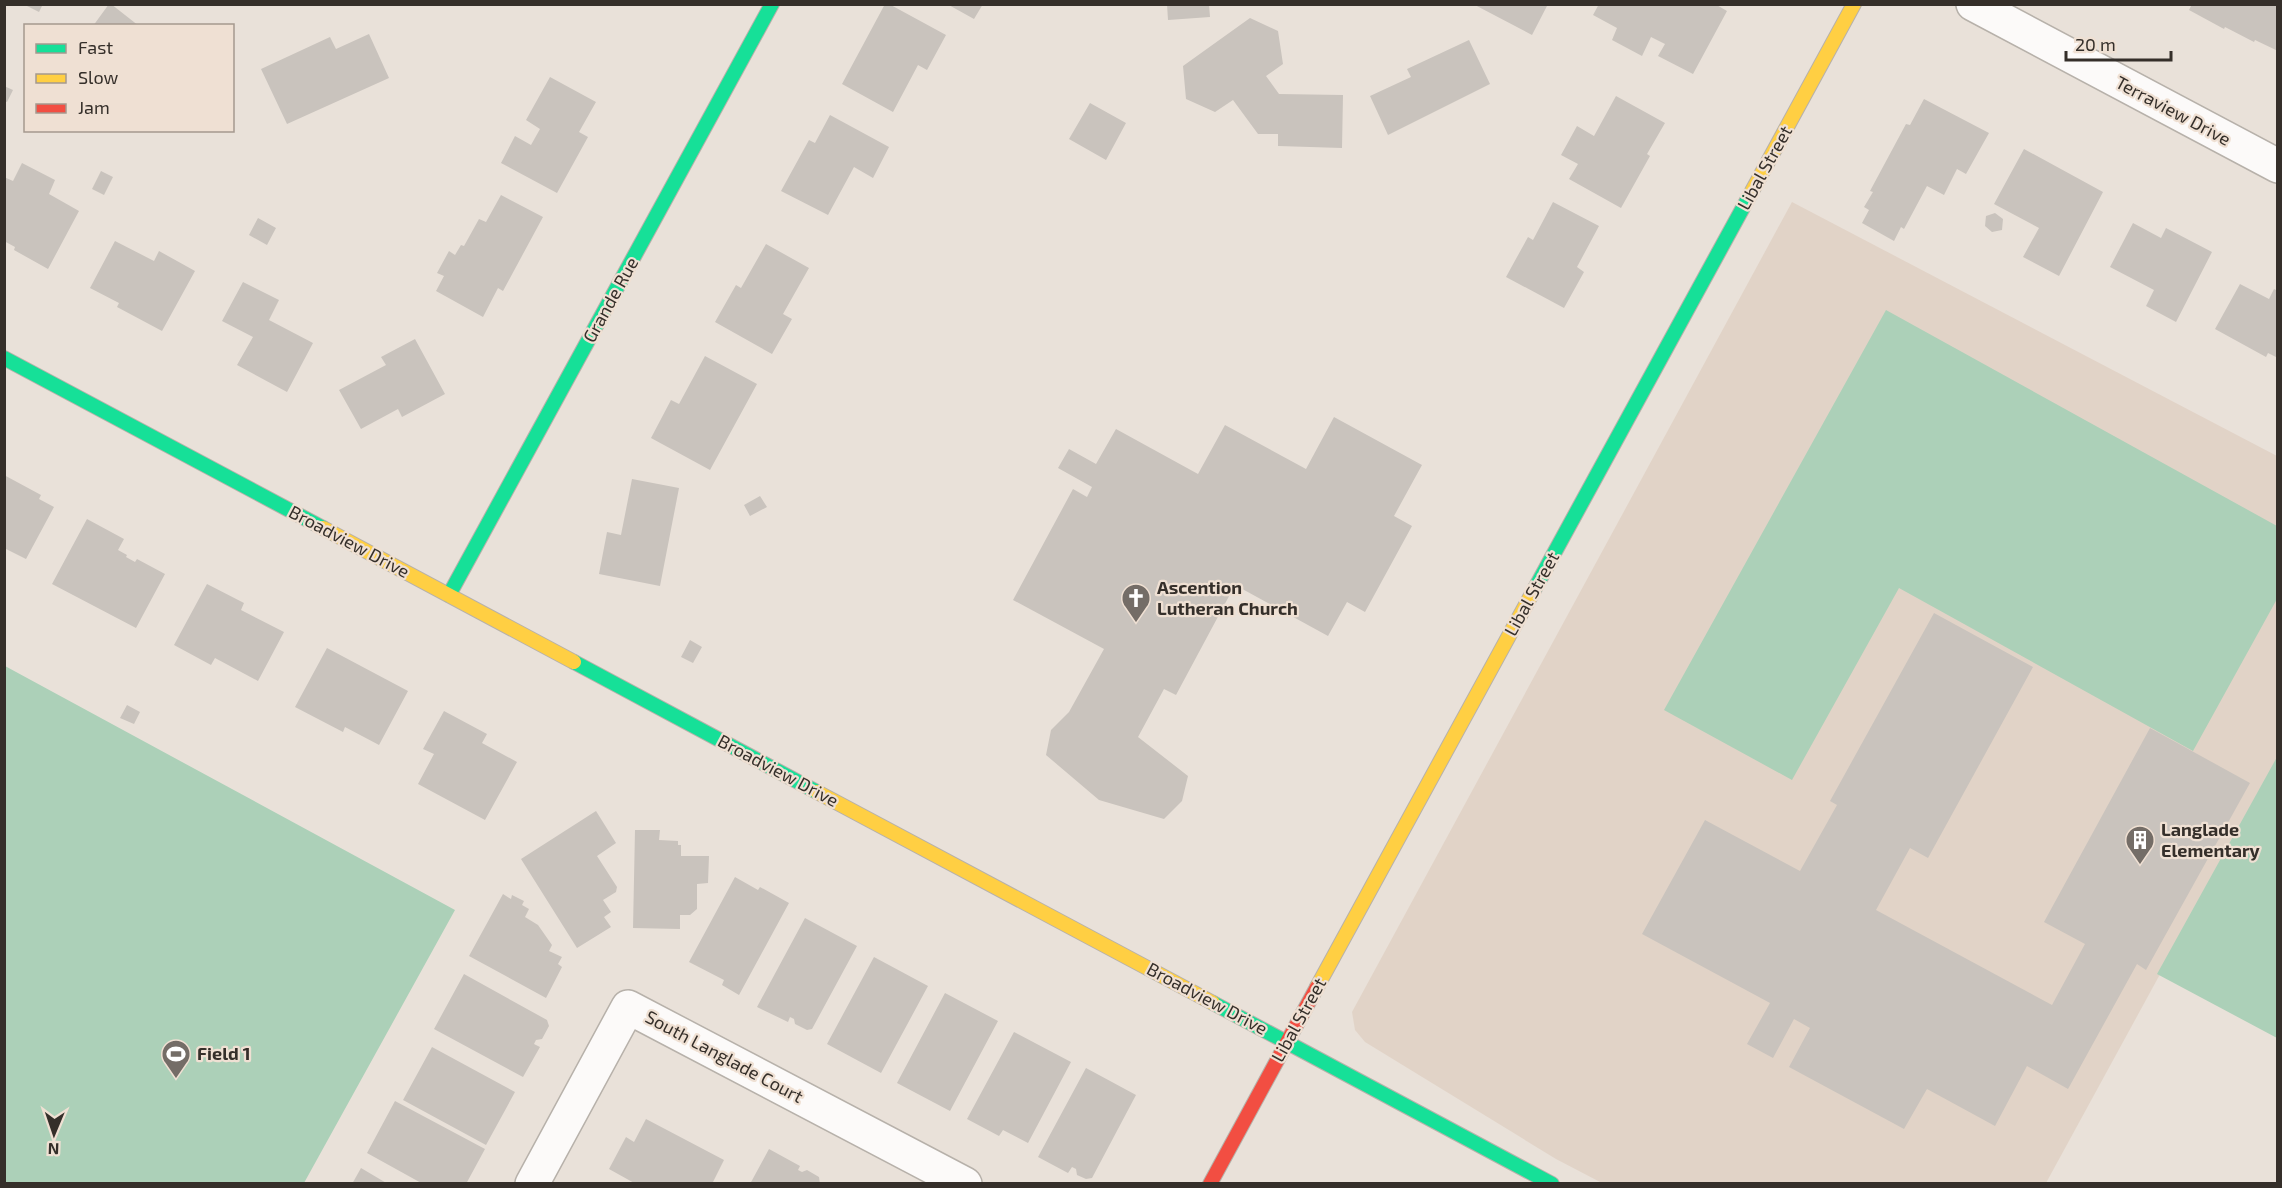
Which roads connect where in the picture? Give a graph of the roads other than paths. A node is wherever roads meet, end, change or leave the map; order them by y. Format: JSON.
{"nodes":[{"id":1,"x":772,"y":4,"type":"edge"},
{"id":2,"x":1854,"y":4,"type":"edge"},
{"id":3,"x":1973,"y":4,"type":"edge"},
{"id":4,"x":2277,"y":166,"type":"edge"},
{"id":5,"x":4,"y":358,"type":"edge"},
{"id":6,"x":449,"y":595,"type":"junction"},
{"id":7,"x":1287,"y":1042,"type":"junction"},
{"id":8,"x":532,"y":1184,"type":"edge"},
{"id":9,"x":965,"y":1184,"type":"edge"},
{"id":10,"x":1210,"y":1184,"type":"edge"},
{"id":11,"x":1552,"y":1184,"type":"edge"}],
"edges":[{"from":1,"to":6,"type":"street","name":"Grande Rue"},
{"from":2,"to":7,"type":"street","name":"Libal Street"},
{"from":3,"to":4,"type":"street","name":"Terraview Drive"},
{"from":5,"to":6,"type":"street","name":"Broadview Drive"},
{"from":6,"to":7,"type":"street","name":"Broadview Drive"},
{"from":7,"to":10,"type":"street","name":"Libal Street"},
{"from":7,"to":11,"type":"street","name":"Broadview Drive"},
{"from":8,"to":9,"type":"street","name":"South Langlade Court"}]}
